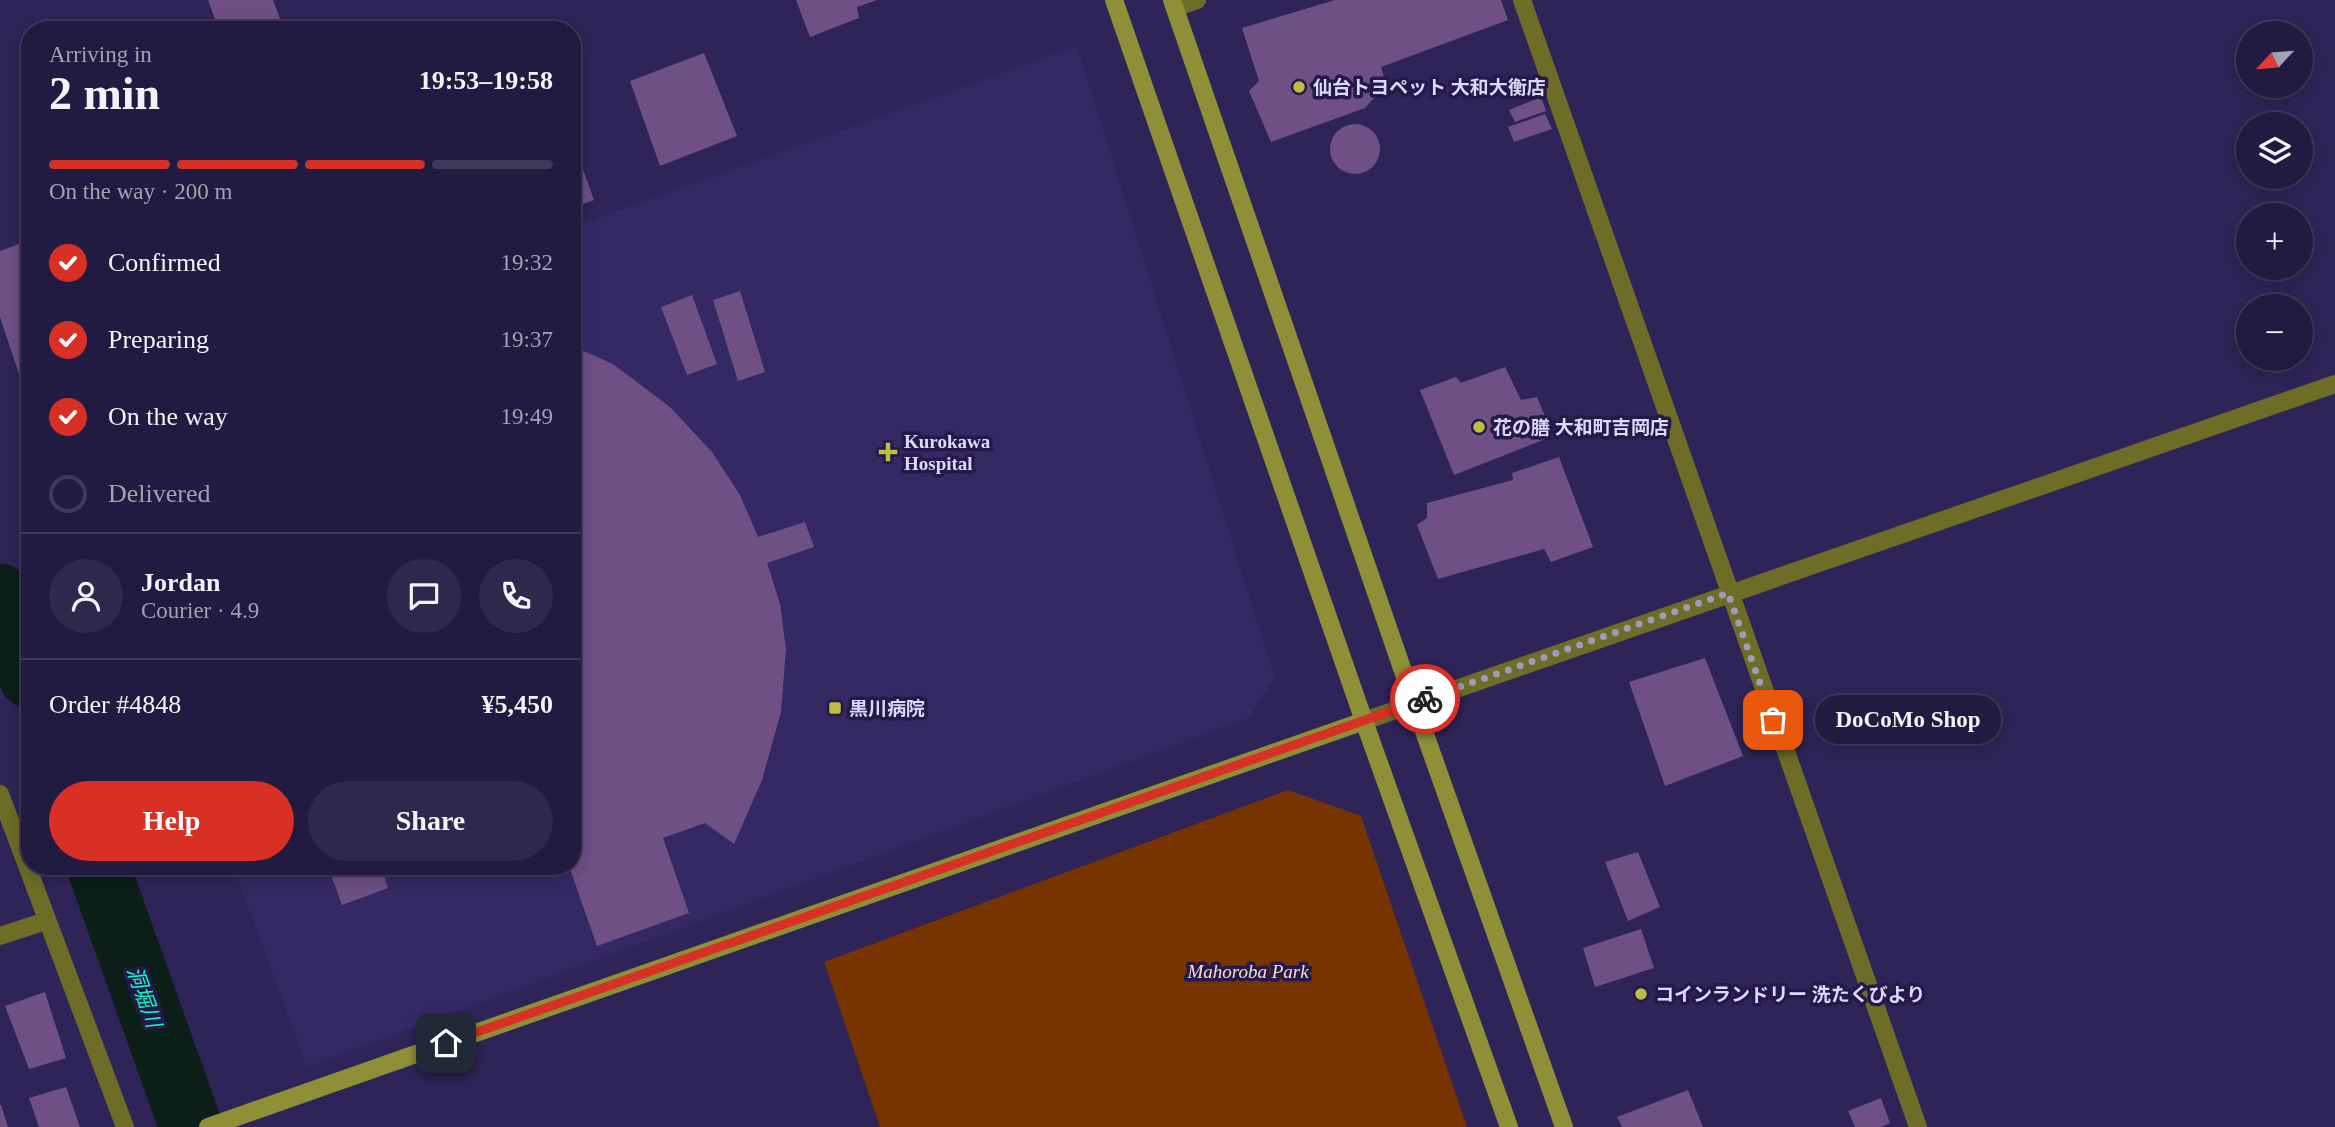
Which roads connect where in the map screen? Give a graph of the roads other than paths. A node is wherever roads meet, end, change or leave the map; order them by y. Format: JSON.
{"nodes":[{"id":1,"x":1114,"y":0,"type":"edge"},
{"id":2,"x":1197,"y":0,"type":"edge"},
{"id":3,"x":1522,"y":0,"type":"edge"},
{"id":4,"x":1174,"y":4,"type":"edge"},
{"id":5,"x":2335,"y":384,"type":"edge"},
{"id":6,"x":1728,"y":593,"type":"junction"},
{"id":7,"x":1414,"y":703,"type":"junction"},
{"id":8,"x":1364,"y":721,"type":"junction"},
{"id":9,"x":0,"y":794,"type":"edge"},
{"id":10,"x":21,"y":852,"type":"edge"},
{"id":11,"x":29,"y":875,"type":"edge"},
{"id":12,"x":46,"y":921,"type":"junction"},
{"id":13,"x":0,"y":936,"type":"edge"},
{"id":14,"x":125,"y":1127,"type":"edge"},
{"id":15,"x":208,"y":1127,"type":"edge"},
{"id":16,"x":1510,"y":1127,"type":"edge"},
{"id":17,"x":1564,"y":1127,"type":"edge"},
{"id":18,"x":1918,"y":1127,"type":"edge"}],
"edges":[{"from":1,"to":8,"type":"street"},
{"from":2,"to":4,"type":"street"},
{"from":3,"to":6,"type":"street"},
{"from":4,"to":7,"type":"street"},
{"from":5,"to":6,"type":"street"},
{"from":6,"to":7,"type":"street"},
{"from":6,"to":18,"type":"street"},
{"from":7,"to":8,"type":"street"},
{"from":7,"to":17,"type":"street"},
{"from":8,"to":15,"type":"street"},
{"from":8,"to":16,"type":"street"},
{"from":9,"to":10,"type":"street"},
{"from":11,"to":12,"type":"street"},
{"from":12,"to":13,"type":"street"},
{"from":12,"to":14,"type":"street"}]}
